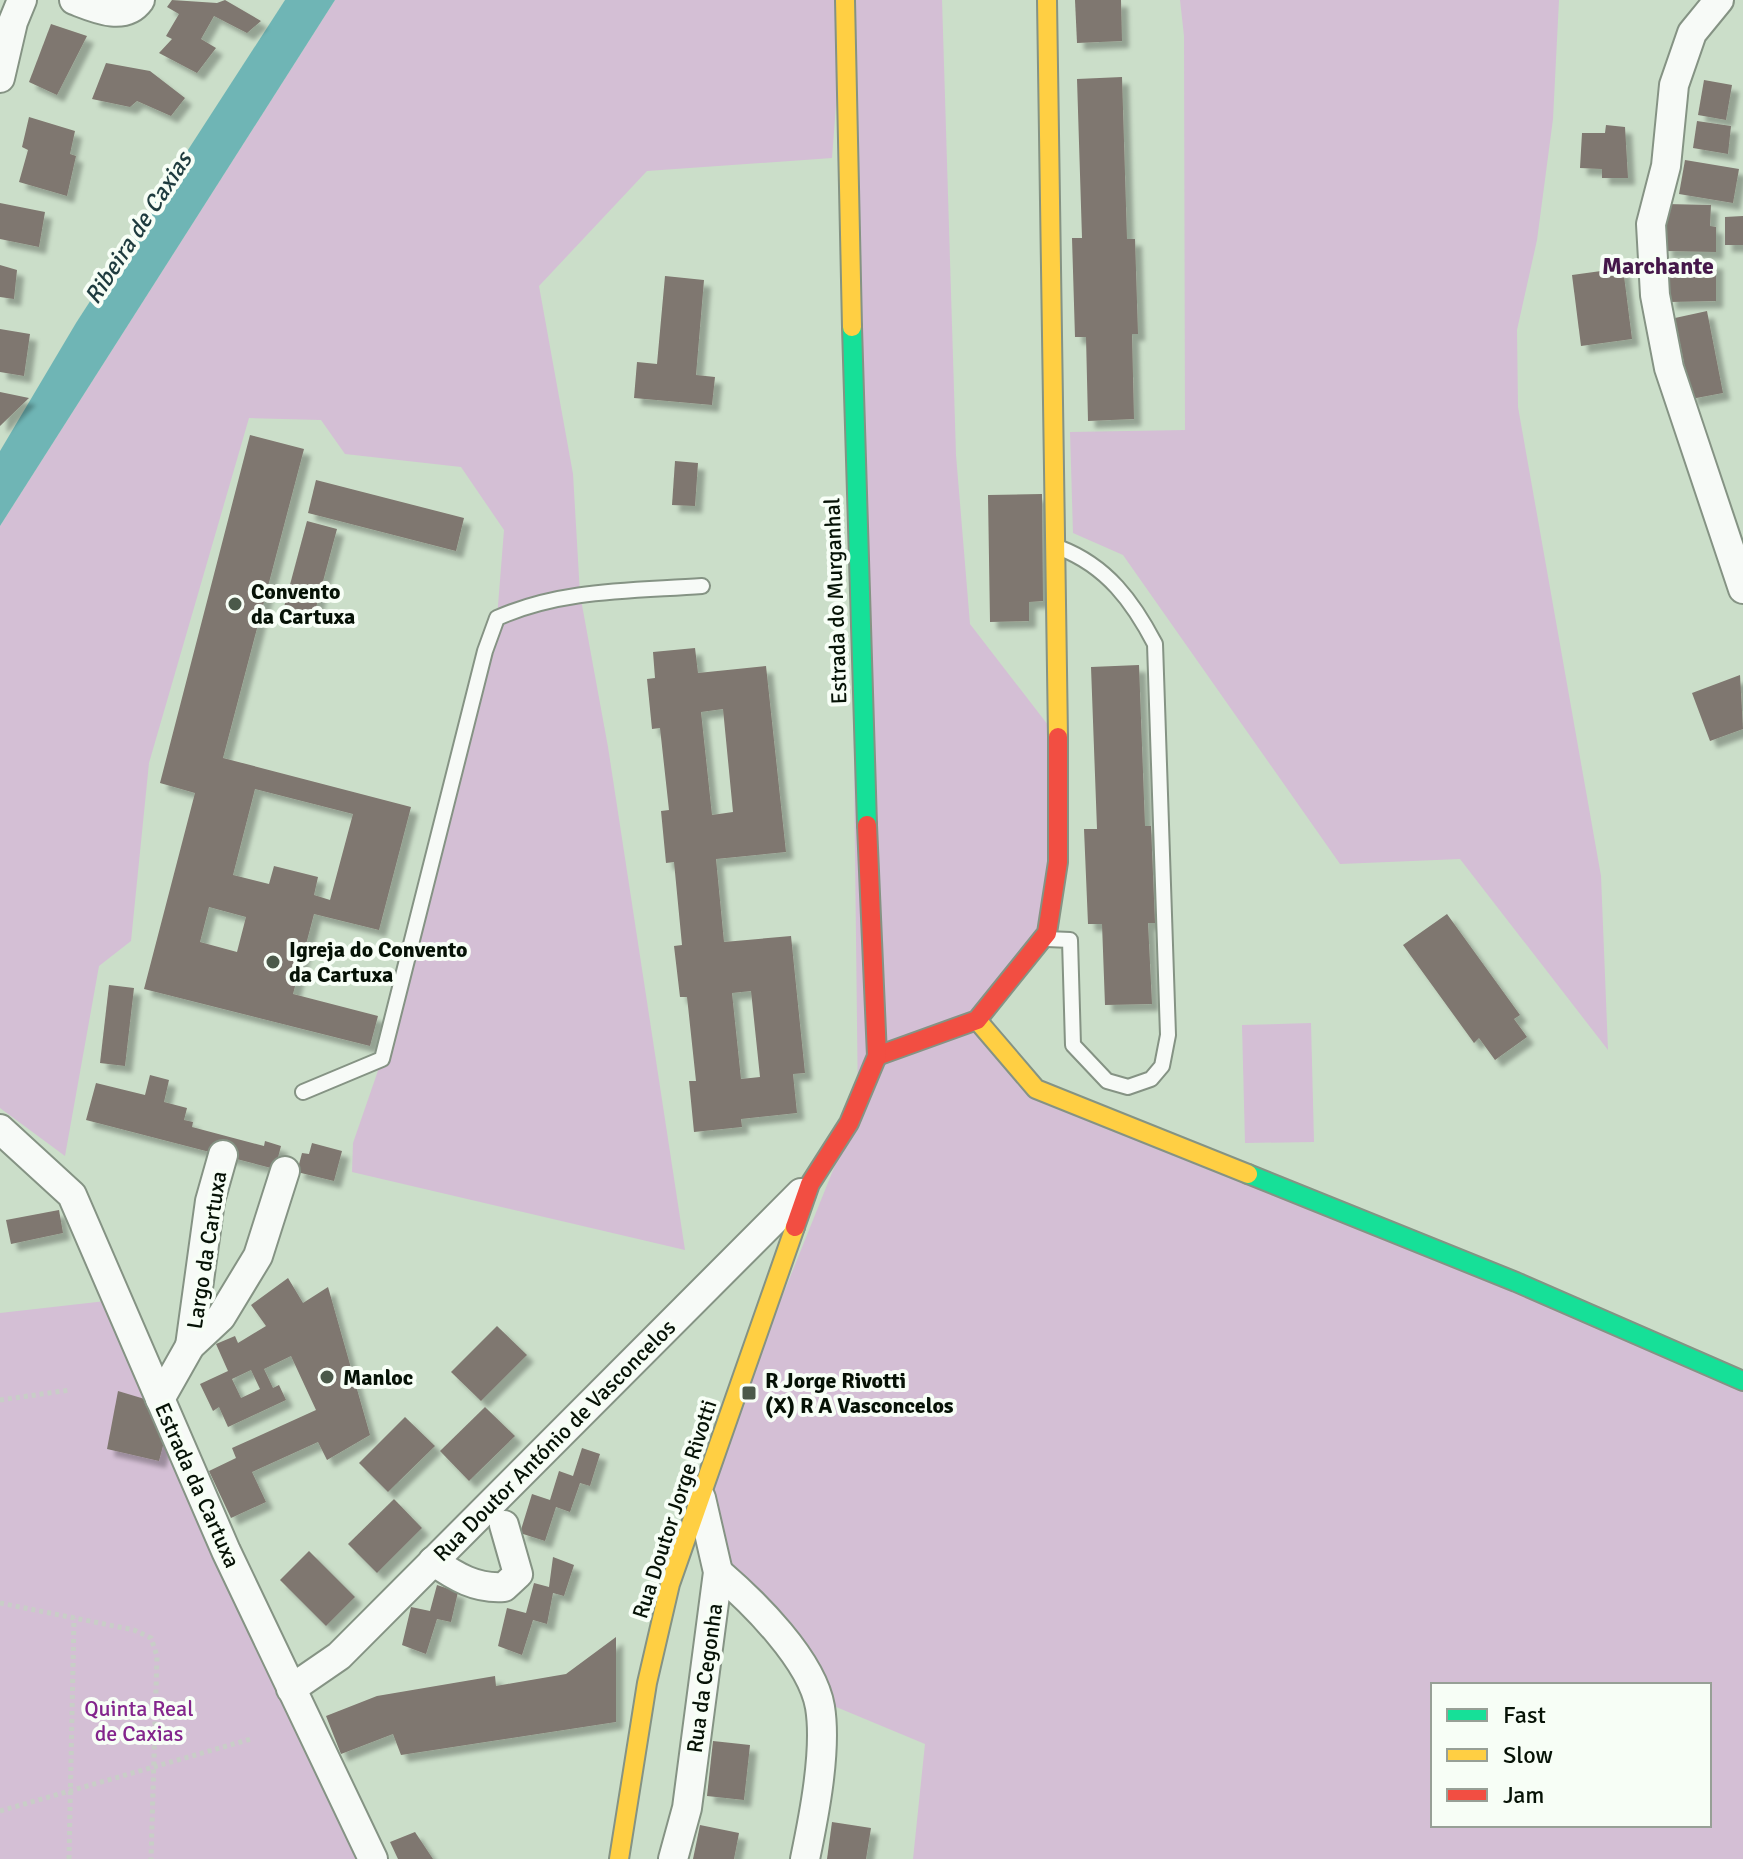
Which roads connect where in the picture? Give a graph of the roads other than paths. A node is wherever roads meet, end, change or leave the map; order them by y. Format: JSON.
{"nodes":[{"id":1,"x":22,"y":0,"type":"edge"},
{"id":2,"x":74,"y":0,"type":"edge"},
{"id":3,"x":140,"y":0,"type":"edge"},
{"id":4,"x":845,"y":0,"type":"edge"},
{"id":5,"x":1047,"y":0,"type":"edge"},
{"id":6,"x":1719,"y":0,"type":"edge"},
{"id":7,"x":0,"y":78,"type":"edge"},
{"id":8,"x":1057,"y":547,"type":"junction"},
{"id":9,"x":702,"y":586,"type":"dead end"},
{"id":10,"x":1743,"y":589,"type":"edge"},
{"id":11,"x":1043,"y":939,"type":"junction"},
{"id":12,"x":977,"y":1020,"type":"junction"},
{"id":13,"x":877,"y":1056,"type":"junction"},
{"id":14,"x":303,"y":1092,"type":"dead end"},
{"id":15,"x":0,"y":1129,"type":"edge"},
{"id":16,"x":223,"y":1155,"type":"dead end"},
{"id":17,"x":285,"y":1171,"type":"dead end"},
{"id":18,"x":810,"y":1184,"type":"junction"},
{"id":19,"x":190,"y":1346,"type":"junction"},
{"id":20,"x":1743,"y":1381,"type":"edge"},
{"id":21,"x":160,"y":1399,"type":"junction"},
{"id":22,"x":701,"y":1497,"type":"junction"},
{"id":23,"x":504,"y":1525,"type":"dead end"},
{"id":24,"x":433,"y":1561,"type":"junction"},
{"id":25,"x":718,"y":1572,"type":"junction"},
{"id":26,"x":291,"y":1689,"type":"junction"},
{"id":27,"x":373,"y":1859,"type":"edge"},
{"id":28,"x":619,"y":1859,"type":"edge"},
{"id":29,"x":673,"y":1859,"type":"edge"},
{"id":30,"x":805,"y":1859,"type":"edge"}],
"edges":[{"from":1,"to":7,"type":"street"},
{"from":2,"to":3,"type":"street"},
{"from":4,"to":13,"type":"street","name":"Estrada do Murganhal"},
{"from":5,"to":8,"type":"street"},
{"from":6,"to":10,"type":"street"},
{"from":8,"to":11,"type":"street"},
{"from":8,"to":11,"type":"lane"},
{"from":9,"to":14,"type":"lane"},
{"from":11,"to":12,"type":"street"},
{"from":12,"to":13,"type":"street"},
{"from":12,"to":20,"type":"street"},
{"from":13,"to":18,"type":"street","name":"Estrada do Murganhal"},
{"from":15,"to":21,"type":"street","name":"Estrada da Cartuxa"},
{"from":16,"to":19,"type":"street","name":"Largo da Cartuxa"},
{"from":17,"to":19,"type":"street","name":"Largo da Cartuxa"},
{"from":18,"to":22,"type":"street","name":"Rua Doutor Jorge Rivotti"},
{"from":18,"to":24,"type":"street","name":"Rua Doutor António de Vasconcelos"},
{"from":19,"to":21,"type":"street","name":"Largo da Cartuxa"},
{"from":21,"to":26,"type":"street","name":"Estrada da Cartuxa"},
{"from":22,"to":25,"type":"street","name":"Rua da Cegonha"},
{"from":22,"to":28,"type":"street","name":"Rua Doutor Jorge Rivotti"},
{"from":23,"to":24,"type":"street"},
{"from":24,"to":26,"type":"street","name":"Rua Doutor António de Vasconcelos"},
{"from":25,"to":29,"type":"street","name":"Rua da Cegonha"},
{"from":25,"to":30,"type":"street"},
{"from":26,"to":27,"type":"street","name":"Estrada da Cartuxa"}]}
